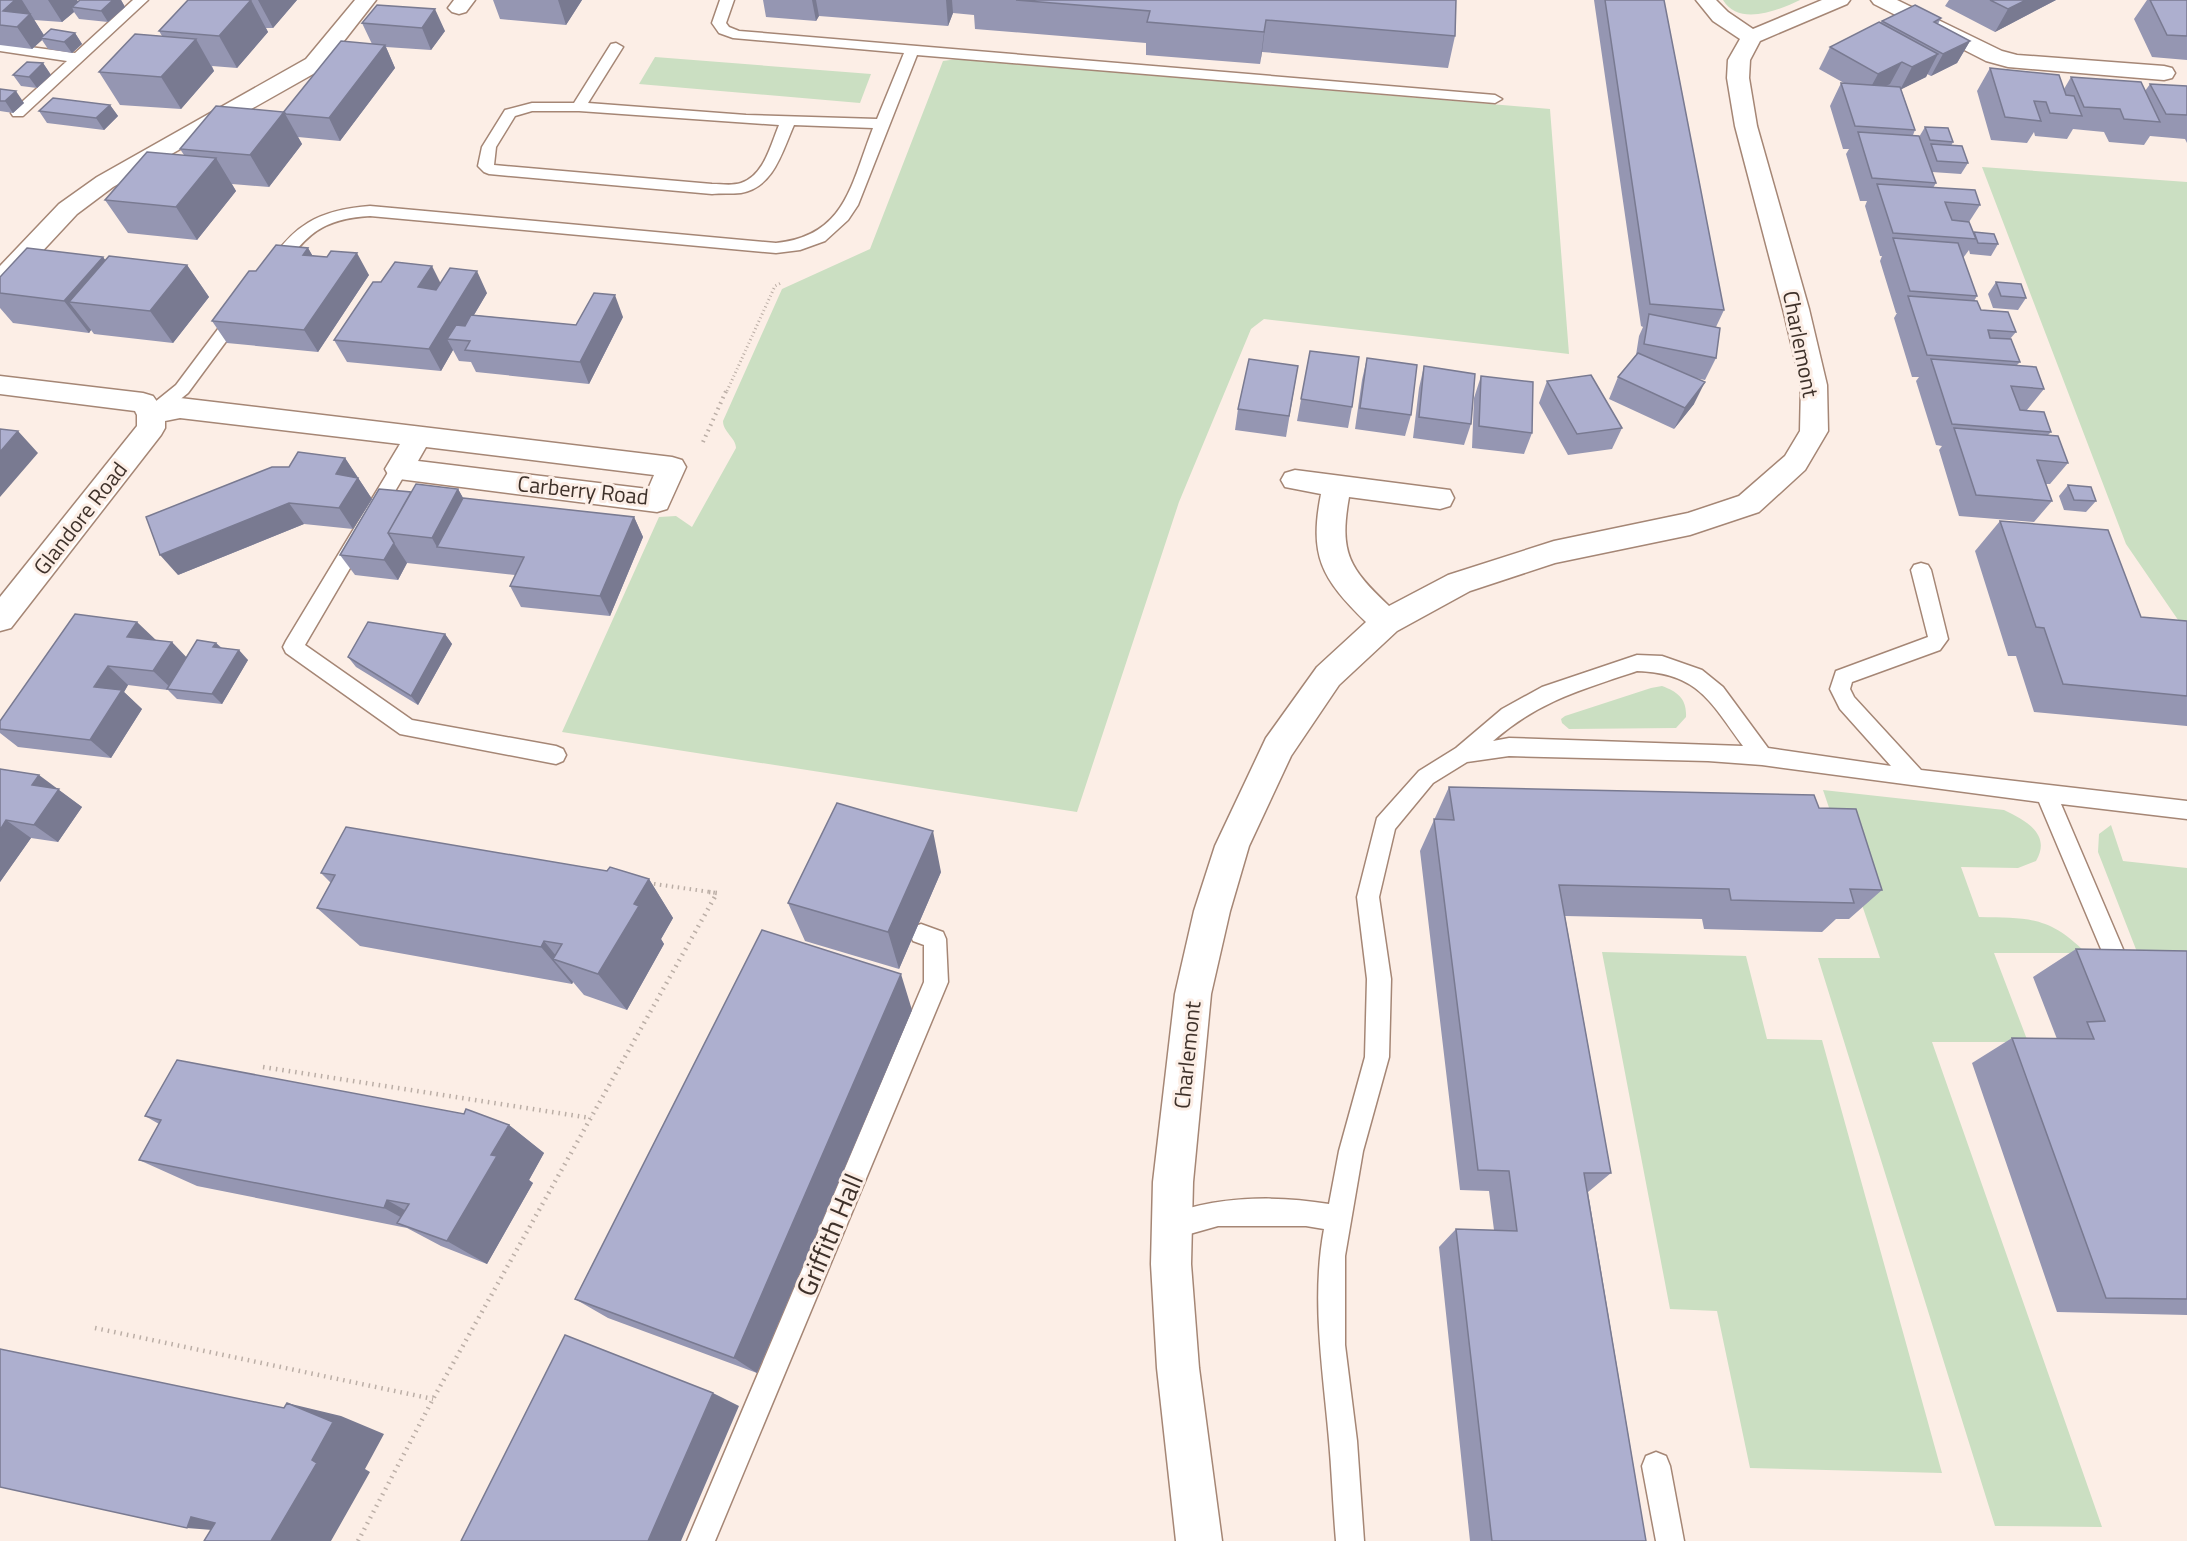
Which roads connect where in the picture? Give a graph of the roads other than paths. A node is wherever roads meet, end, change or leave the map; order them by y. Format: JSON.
{"nodes":[{"id":1,"x":141,"y":0,"type":"edge"},
{"id":2,"x":366,"y":0,"type":"edge"},
{"id":3,"x":727,"y":0,"type":"edge"},
{"id":4,"x":1706,"y":0,"type":"edge"},
{"id":5,"x":1840,"y":0,"type":"edge"},
{"id":6,"x":1881,"y":0,"type":"edge"},
{"id":7,"x":1752,"y":37,"type":"junction"},
{"id":8,"x":0,"y":47,"type":"edge"},
{"id":9,"x":616,"y":47,"type":"dead end"},
{"id":10,"x":912,"y":50,"type":"junction"},
{"id":11,"x":78,"y":58,"type":"junction"},
{"id":12,"x":2164,"y":73,"type":"dead end"},
{"id":13,"x":1495,"y":99,"type":"dead end"},
{"id":14,"x":579,"y":106,"type":"junction"},
{"id":15,"x":18,"y":113,"type":"dead end"},
{"id":16,"x":788,"y":121,"type":"junction"},
{"id":17,"x":882,"y":124,"type":"junction"},
{"id":18,"x":0,"y":281,"type":"edge"},
{"id":19,"x":262,"y":283,"type":"edge"},
{"id":20,"x":248,"y":302,"type":"edge"},
{"id":21,"x":0,"y":385,"type":"edge"},
{"id":22,"x":151,"y":414,"type":"junction"},
{"id":23,"x":418,"y":438,"type":"junction"},
{"id":24,"x":399,"y":469,"type":"junction"},
{"id":25,"x":1295,"y":480,"type":"dead end"},
{"id":26,"x":1337,"y":485,"type":"junction"},
{"id":27,"x":1440,"y":498,"type":"dead end"},
{"id":28,"x":1921,"y":570,"type":"dead end"},
{"id":29,"x":0,"y":619,"type":"edge"},
{"id":30,"x":1386,"y":622,"type":"junction"},
{"id":31,"x":1463,"y":754,"type":"junction"},
{"id":32,"x":556,"y":755,"type":"dead end"},
{"id":33,"x":1762,"y":756,"type":"junction"},
{"id":34,"x":1915,"y":778,"type":"junction"},
{"id":35,"x":2046,"y":794,"type":"junction"},
{"id":36,"x":2187,"y":810,"type":"edge"},
{"id":37,"x":921,"y":934,"type":"dead end"},
{"id":38,"x":2117,"y":961,"type":"edge"},
{"id":39,"x":1338,"y":1219,"type":"junction"},
{"id":40,"x":1172,"y":1226,"type":"junction"},
{"id":41,"x":1656,"y":1466,"type":"dead end"},
{"id":42,"x":701,"y":1541,"type":"edge"},
{"id":43,"x":1199,"y":1541,"type":"edge"},
{"id":44,"x":1350,"y":1541,"type":"edge"},
{"id":45,"x":1670,"y":1541,"type":"edge"}],
"edges":[{"from":1,"to":11,"type":"lane"},
{"from":2,"to":18,"type":"street"},
{"from":3,"to":10,"type":"lane"},
{"from":4,"to":7,"type":"street"},
{"from":5,"to":7,"type":"street"},
{"from":6,"to":12,"type":"street"},
{"from":7,"to":30,"type":"street","name":"Charlemont"},
{"from":8,"to":11,"type":"lane"},
{"from":9,"to":14,"type":"lane"},
{"from":10,"to":13,"type":"lane"},
{"from":10,"to":17,"type":"lane"},
{"from":11,"to":15,"type":"lane"},
{"from":14,"to":16,"type":"lane"},
{"from":14,"to":16,"type":"lane"},
{"from":16,"to":17,"type":"lane"},
{"from":17,"to":19,"type":"lane"},
{"from":20,"to":22,"type":"lane"},
{"from":21,"to":22,"type":"street"},
{"from":22,"to":23,"type":"street","name":"Carberry Road"},
{"from":22,"to":29,"type":"street","name":"Glandore Road"},
{"from":23,"to":24,"type":"street"},
{"from":23,"to":24,"type":"street","name":"Carberry Road"},
{"from":24,"to":32,"type":"lane"},
{"from":25,"to":26,"type":"street"},
{"from":26,"to":27,"type":"street"},
{"from":26,"to":30,"type":"street"},
{"from":28,"to":34,"type":"lane"},
{"from":30,"to":40,"type":"street","name":"Charlemont"},
{"from":31,"to":33,"type":"lane"},
{"from":31,"to":33,"type":"lane"},
{"from":31,"to":39,"type":"lane"},
{"from":33,"to":34,"type":"lane"},
{"from":34,"to":35,"type":"lane"},
{"from":35,"to":36,"type":"lane"},
{"from":35,"to":38,"type":"lane"},
{"from":37,"to":42,"type":"lane","name":"Griffith Hall"},
{"from":39,"to":40,"type":"lane"},
{"from":39,"to":44,"type":"lane"},
{"from":40,"to":43,"type":"street","name":"Charlemont"},
{"from":41,"to":45,"type":"lane"}]}
